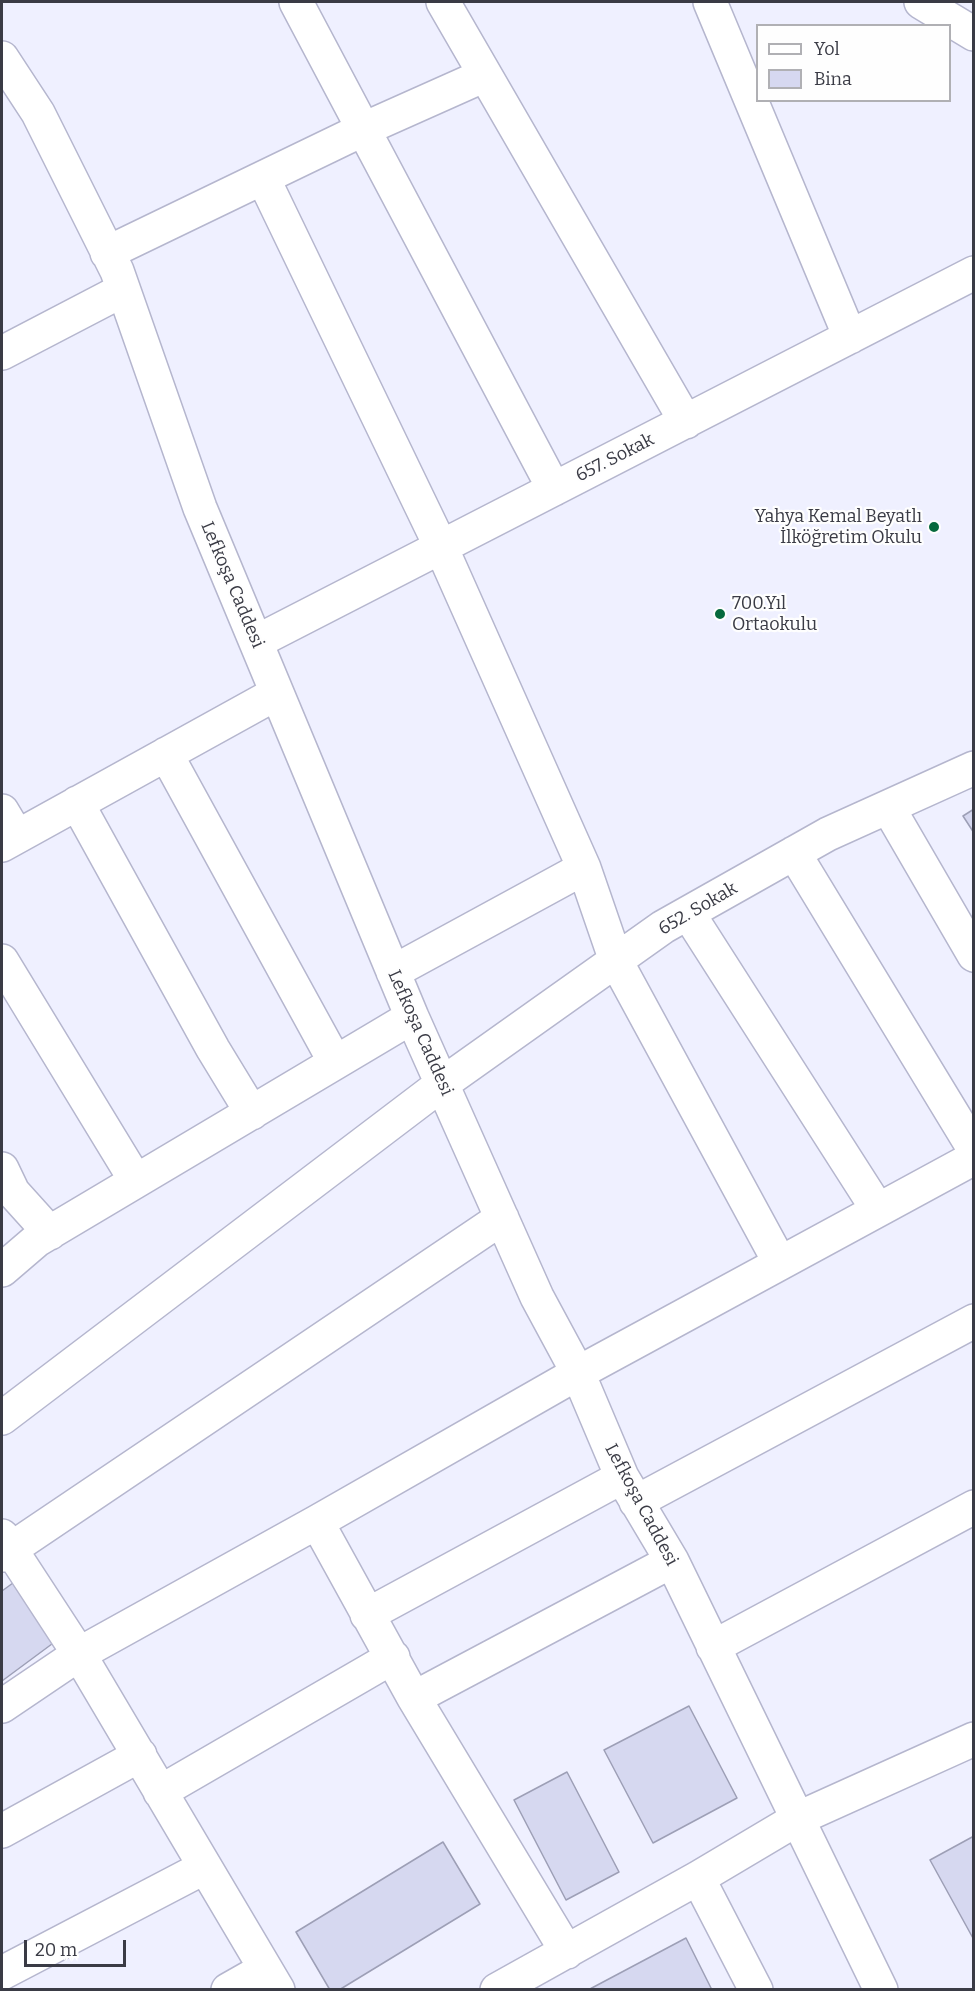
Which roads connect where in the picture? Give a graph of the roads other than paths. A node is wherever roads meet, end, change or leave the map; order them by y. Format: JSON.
{"nodes":[{"id":1,"x":296,"y":2,"type":"edge"},
{"id":2,"x":443,"y":2,"type":"edge"},
{"id":3,"x":710,"y":2,"type":"edge"},
{"id":4,"x":921,"y":2,"type":"edge"},
{"id":5,"x":974,"y":34,"type":"edge"},
{"id":6,"x":2,"y":58,"type":"edge"},
{"id":7,"x":485,"y":75,"type":"junction"},
{"id":8,"x":364,"y":129,"type":"junction"},
{"id":9,"x":263,"y":178,"type":"junction"},
{"id":10,"x":107,"y":253,"type":"junction"},
{"id":11,"x":974,"y":273,"type":"edge"},
{"id":12,"x":123,"y":290,"type":"junction"},
{"id":13,"x":850,"y":337,"type":"junction"},
{"id":14,"x":2,"y":353,"type":"edge"},
{"id":15,"x":686,"y":422,"type":"junction"},
{"id":16,"x":554,"y":489,"type":"junction"},
{"id":17,"x":441,"y":547,"type":"junction"},
{"id":18,"x":256,"y":642,"type":"junction"},
{"id":19,"x":277,"y":693,"type":"junction"},
{"id":20,"x":166,"y":754,"type":"junction"},
{"id":21,"x":974,"y":768,"type":"edge"},
{"id":22,"x":77,"y":803,"type":"junction"},
{"id":23,"x":888,"y":807,"type":"junction"},
{"id":24,"x":7,"y":831,"type":"edge"},
{"id":25,"x":794,"y":853,"type":"junction"},
{"id":26,"x":584,"y":868,"type":"junction"},
{"id":27,"x":688,"y":913,"type":"junction"},
{"id":28,"x":974,"y":955,"type":"edge"},
{"id":29,"x":616,"y":961,"type":"junction"},
{"id":30,"x":2,"y":962,"type":"edge"},
{"id":31,"x":393,"y":972,"type":"junction"},
{"id":32,"x":412,"y":1017,"type":"junction"},
{"id":33,"x":335,"y":1062,"type":"junction"},
{"id":34,"x":442,"y":1084,"type":"junction"},
{"id":35,"x":252,"y":1113,"type":"junction"},
{"id":36,"x":974,"y":1149,"type":"edge"},
{"id":37,"x":974,"y":1158,"type":"edge"},
{"id":38,"x":2,"y":1169,"type":"edge"},
{"id":39,"x":136,"y":1181,"type":"junction"},
{"id":40,"x":878,"y":1210,"type":"junction"},
{"id":41,"x":502,"y":1218,"type":"junction"},
{"id":42,"x":50,"y":1233,"type":"junction"},
{"id":43,"x":780,"y":1263,"type":"junction"},
{"id":44,"x":2,"y":1270,"type":"edge"},
{"id":45,"x":974,"y":1321,"type":"edge"},
{"id":46,"x":578,"y":1373,"type":"junction"},
{"id":47,"x":2,"y":1418,"type":"edge"},
{"id":48,"x":629,"y":1490,"type":"junction"},
{"id":49,"x":974,"y":1507,"type":"edge"},
{"id":50,"x":317,"y":1522,"type":"junction"},
{"id":51,"x":4,"y":1547,"type":"edge"},
{"id":52,"x":672,"y":1561,"type":"junction"},
{"id":53,"x":367,"y":1615,"type":"junction"},
{"id":54,"x":713,"y":1647,"type":"junction"},
{"id":55,"x":79,"y":1654,"type":"junction"},
{"id":56,"x":393,"y":1657,"type":"junction"},
{"id":57,"x":414,"y":1698,"type":"junction"},
{"id":58,"x":2,"y":1706,"type":"edge"},
{"id":59,"x":974,"y":1738,"type":"edge"},
{"id":60,"x":140,"y":1755,"type":"junction"},
{"id":61,"x":160,"y":1792,"type":"junction"},
{"id":62,"x":799,"y":1818,"type":"junction"},
{"id":63,"x":2,"y":1831,"type":"edge"},
{"id":64,"x":205,"y":1867,"type":"junction"},
{"id":65,"x":698,"y":1878,"type":"junction"},
{"id":66,"x":567,"y":1952,"type":"junction"},
{"id":67,"x":2,"y":1973,"type":"edge"},
{"id":68,"x":272,"y":1979,"type":"edge"},
{"id":69,"x":228,"y":1989,"type":"edge"},
{"id":70,"x":497,"y":1989,"type":"edge"},
{"id":71,"x":756,"y":1989,"type":"edge"},
{"id":72,"x":881,"y":1989,"type":"edge"}],
"edges":[{"from":1,"to":8,"type":"street"},
{"from":2,"to":7,"type":"street"},
{"from":3,"to":13,"type":"street"},
{"from":4,"to":5,"type":"street"},
{"from":6,"to":10,"type":"street","name":"Lefkoşa Caddesi"},
{"from":7,"to":8,"type":"street"},
{"from":7,"to":15,"type":"street"},
{"from":8,"to":9,"type":"street"},
{"from":8,"to":16,"type":"street"},
{"from":9,"to":10,"type":"street"},
{"from":9,"to":17,"type":"street"},
{"from":10,"to":12,"type":"street","name":"Lefkoşa Caddesi"},
{"from":11,"to":13,"type":"street","name":"657. Sokak"},
{"from":12,"to":14,"type":"street"},
{"from":12,"to":18,"type":"street","name":"Lefkoşa Caddesi"},
{"from":13,"to":15,"type":"street","name":"657. Sokak"},
{"from":15,"to":16,"type":"street","name":"657. Sokak"},
{"from":16,"to":17,"type":"street","name":"657. Sokak"},
{"from":17,"to":18,"type":"street","name":"657. Sokak"},
{"from":17,"to":26,"type":"street"},
{"from":18,"to":19,"type":"street","name":"Lefkoşa Caddesi"},
{"from":19,"to":20,"type":"street"},
{"from":19,"to":31,"type":"street","name":"Lefkoşa Caddesi"},
{"from":20,"to":22,"type":"street"},
{"from":20,"to":33,"type":"street"},
{"from":21,"to":23,"type":"street","name":"652. Sokak"},
{"from":22,"to":24,"type":"street"},
{"from":22,"to":35,"type":"street"},
{"from":23,"to":25,"type":"street","name":"652. Sokak"},
{"from":23,"to":28,"type":"street"},
{"from":25,"to":27,"type":"street","name":"652. Sokak"},
{"from":25,"to":36,"type":"street"},
{"from":26,"to":29,"type":"street"},
{"from":26,"to":31,"type":"street"},
{"from":27,"to":29,"type":"street","name":"652. Sokak"},
{"from":27,"to":40,"type":"street"},
{"from":29,"to":34,"type":"street","name":"652. Sokak"},
{"from":29,"to":43,"type":"street"},
{"from":30,"to":39,"type":"street"},
{"from":31,"to":32,"type":"street","name":"Lefkoşa Caddesi"},
{"from":32,"to":33,"type":"street"},
{"from":32,"to":34,"type":"street","name":"Lefkoşa Caddesi"},
{"from":33,"to":35,"type":"street"},
{"from":34,"to":41,"type":"street","name":"Lefkoşa Caddesi"},
{"from":34,"to":47,"type":"street","name":"652. Sokak"},
{"from":35,"to":39,"type":"street"},
{"from":37,"to":40,"type":"street"},
{"from":38,"to":42,"type":"street"},
{"from":39,"to":42,"type":"street"},
{"from":40,"to":43,"type":"street"},
{"from":41,"to":46,"type":"street","name":"Lefkoşa Caddesi"},
{"from":41,"to":51,"type":"street"},
{"from":42,"to":44,"type":"street"},
{"from":43,"to":46,"type":"street"},
{"from":45,"to":48,"type":"street"},
{"from":46,"to":48,"type":"street","name":"Lefkoşa Caddesi"},
{"from":46,"to":50,"type":"street"},
{"from":48,"to":52,"type":"street","name":"Lefkoşa Caddesi"},
{"from":48,"to":53,"type":"street"},
{"from":49,"to":54,"type":"street"},
{"from":50,"to":53,"type":"street"},
{"from":50,"to":55,"type":"street"},
{"from":51,"to":55,"type":"street"},
{"from":52,"to":54,"type":"street","name":"Lefkoşa Caddesi"},
{"from":52,"to":57,"type":"street"},
{"from":53,"to":56,"type":"street"},
{"from":54,"to":62,"type":"street","name":"Lefkoşa Caddesi"},
{"from":55,"to":58,"type":"street"},
{"from":55,"to":60,"type":"street"},
{"from":56,"to":57,"type":"street"},
{"from":56,"to":61,"type":"street"},
{"from":57,"to":66,"type":"street"},
{"from":59,"to":62,"type":"street"},
{"from":60,"to":61,"type":"street"},
{"from":60,"to":63,"type":"street"},
{"from":61,"to":64,"type":"street"},
{"from":62,"to":65,"type":"street"},
{"from":62,"to":72,"type":"street","name":"Lefkoşa Caddesi"},
{"from":64,"to":67,"type":"street"},
{"from":64,"to":68,"type":"street"},
{"from":65,"to":66,"type":"street"},
{"from":65,"to":71,"type":"street"},
{"from":66,"to":70,"type":"street"},
{"from":68,"to":69,"type":"street"}]}
